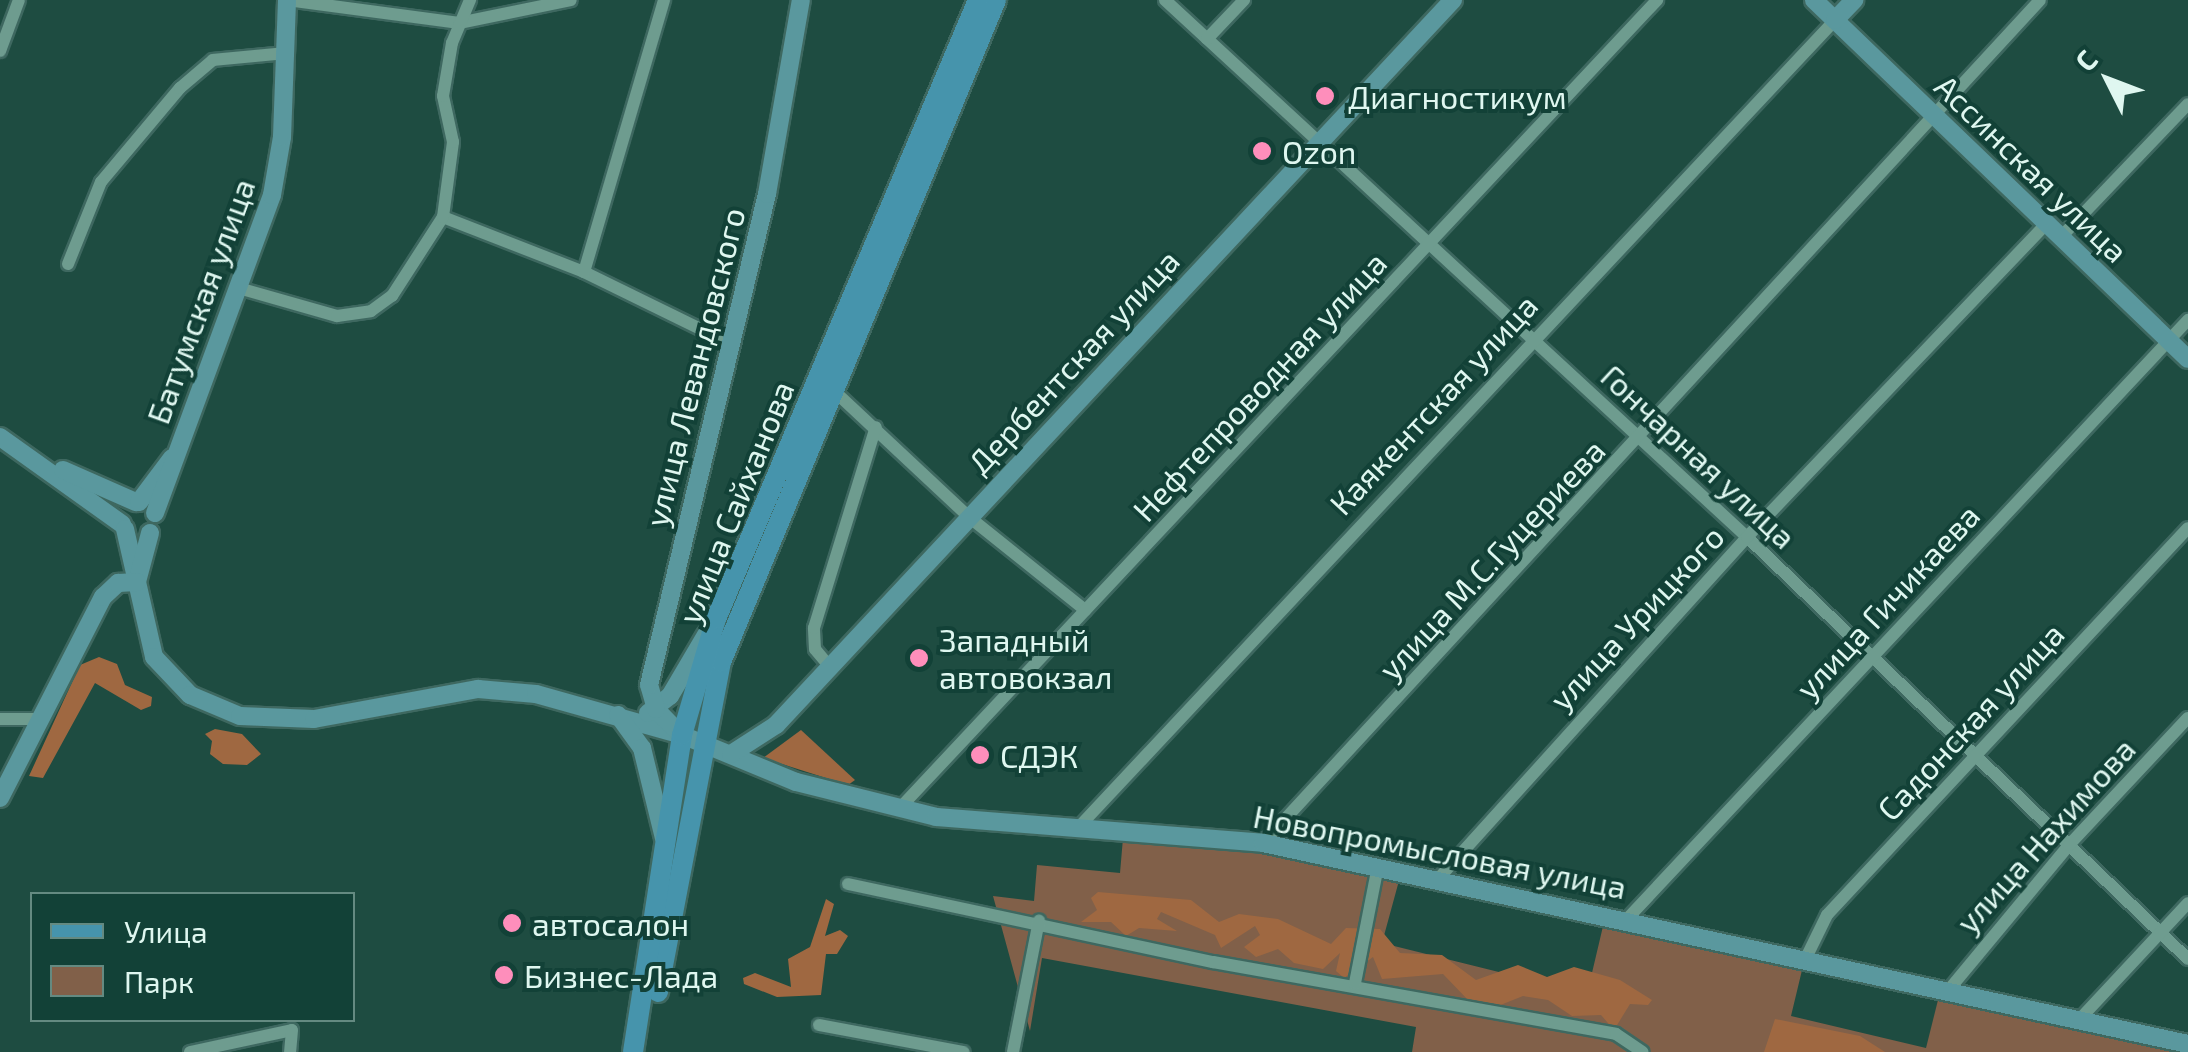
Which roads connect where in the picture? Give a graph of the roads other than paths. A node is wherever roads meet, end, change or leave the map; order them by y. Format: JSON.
{"nodes":[{"id":1,"x":19,"y":0,"type":"edge"},
{"id":2,"x":287,"y":0,"type":"edge"},
{"id":3,"x":470,"y":0,"type":"edge"},
{"id":4,"x":571,"y":0,"type":"edge"},
{"id":5,"x":664,"y":0,"type":"edge"},
{"id":6,"x":800,"y":0,"type":"edge"},
{"id":7,"x":978,"y":0,"type":"edge"},
{"id":8,"x":996,"y":0,"type":"edge"},
{"id":9,"x":1165,"y":0,"type":"edge"},
{"id":10,"x":1244,"y":0,"type":"edge"},
{"id":11,"x":1453,"y":0,"type":"edge"},
{"id":12,"x":1658,"y":0,"type":"edge"},
{"id":13,"x":1814,"y":0,"type":"edge"},
{"id":14,"x":1854,"y":0,"type":"edge"},
{"id":15,"x":2040,"y":0,"type":"edge"},
{"id":16,"x":1835,"y":20,"type":"junction"},
{"id":17,"x":459,"y":23,"type":"junction"},
{"id":18,"x":1206,"y":38,"type":"junction"},
{"id":19,"x":0,"y":51,"type":"edge"},
{"id":20,"x":286,"y":53,"type":"junction"},
{"id":21,"x":2188,"y":104,"type":"edge"},
{"id":22,"x":1934,"y":117,"type":"junction"},
{"id":23,"x":1318,"y":144,"type":"junction"},
{"id":24,"x":443,"y":216,"type":"junction"},
{"id":25,"x":2052,"y":232,"type":"junction"},
{"id":26,"x":1431,"y":246,"type":"junction"},
{"id":27,"x":68,"y":264,"type":"dead end"},
{"id":28,"x":584,"y":272,"type":"junction"},
{"id":29,"x":242,"y":289,"type":"junction"},
{"id":30,"x":2188,"y":320,"type":"edge"},
{"id":31,"x":1530,"y":338,"type":"junction"},
{"id":32,"x":2169,"y":340,"type":"junction"},
{"id":33,"x":729,"y":342,"type":"junction"},
{"id":34,"x":2188,"y":358,"type":"edge"},
{"id":35,"x":824,"y":384,"type":"junction"},
{"id":36,"x":876,"y":427,"type":"junction"},
{"id":37,"x":0,"y":437,"type":"edge"},
{"id":38,"x":1641,"y":438,"type":"junction"},
{"id":39,"x":36,"y":458,"type":"junction"},
{"id":40,"x":144,"y":505,"type":"junction"},
{"id":41,"x":968,"y":517,"type":"junction"},
{"id":42,"x":124,"y":526,"type":"junction"},
{"id":43,"x":2188,"y":528,"type":"edge"},
{"id":44,"x":150,"y":533,"type":"junction"},
{"id":45,"x":1747,"y":537,"type":"junction"},
{"id":46,"x":137,"y":582,"type":"junction"},
{"id":47,"x":1085,"y":610,"type":"junction"},
{"id":48,"x":716,"y":619,"type":"junction"},
{"id":49,"x":1872,"y":657,"type":"junction"},
{"id":50,"x":830,"y":667,"type":"junction"},
{"id":51,"x":656,"y":710,"type":"junction"},
{"id":52,"x":618,"y":715,"type":"junction"},
{"id":53,"x":2188,"y":718,"type":"edge"},
{"id":54,"x":0,"y":720,"type":"edge"},
{"id":55,"x":41,"y":720,"type":"junction"},
{"id":56,"x":682,"y":735,"type":"junction"},
{"id":57,"x":704,"y":743,"type":"junction"},
{"id":58,"x":731,"y":754,"type":"junction"},
{"id":59,"x":1975,"y":755,"type":"junction"},
{"id":60,"x":0,"y":798,"type":"edge"},
{"id":61,"x":898,"y":809,"type":"junction"},
{"id":62,"x":1076,"y":830,"type":"junction"},
{"id":63,"x":1263,"y":843,"type":"junction"},
{"id":64,"x":666,"y":844,"type":"junction"},
{"id":65,"x":2069,"y":845,"type":"junction"},
{"id":66,"x":1378,"y":866,"type":"junction"},
{"id":67,"x":1440,"y":878,"type":"junction"},
{"id":68,"x":848,"y":884,"type":"dead end"},
{"id":69,"x":2188,"y":902,"type":"edge"},
{"id":70,"x":1627,"y":918,"type":"junction"},
{"id":71,"x":1039,"y":921,"type":"junction"},
{"id":72,"x":2159,"y":933,"type":"junction"},
{"id":73,"x":2188,"y":959,"type":"edge"},
{"id":74,"x":1805,"y":960,"type":"junction"},
{"id":75,"x":1356,"y":983,"type":"junction"},
{"id":76,"x":1947,"y":992,"type":"junction"},
{"id":77,"x":2078,"y":1021,"type":"junction"},
{"id":78,"x":818,"y":1025,"type":"dead end"},
{"id":79,"x":2188,"y":1044,"type":"edge"},
{"id":80,"x":190,"y":1052,"type":"edge"},
{"id":81,"x":290,"y":1052,"type":"edge"},
{"id":82,"x":633,"y":1052,"type":"edge"},
{"id":83,"x":647,"y":1052,"type":"edge"},
{"id":84,"x":963,"y":1052,"type":"edge"},
{"id":85,"x":1013,"y":1052,"type":"edge"},
{"id":86,"x":1644,"y":1052,"type":"edge"}],
"edges":[{"from":1,"to":19,"type":"street"},
{"from":2,"to":17,"type":"street"},
{"from":2,"to":20,"type":"street","name":"Батумская улица"},
{"from":3,"to":17,"type":"street"},
{"from":4,"to":17,"type":"street"},
{"from":5,"to":28,"type":"street"},
{"from":6,"to":33,"type":"street","name":"улица Левандовского"},
{"from":7,"to":35,"type":"main road","name":"улица Сайханова"},
{"from":8,"to":35,"type":"main road","name":"улица Сайханова"},
{"from":9,"to":18,"type":"street","name":"Гончарная улица"},
{"from":10,"to":18,"type":"street"},
{"from":11,"to":23,"type":"street","name":"Дербентская улица"},
{"from":12,"to":26,"type":"street","name":"Нефтепроводная улица"},
{"from":13,"to":16,"type":"street","name":"Ассинская улица"},
{"from":14,"to":16,"type":"street"},
{"from":15,"to":22,"type":"street","name":"улица М.С.Гуцериева"},
{"from":16,"to":22,"type":"street","name":"Ассинская улица"},
{"from":16,"to":31,"type":"street","name":"Каякентская улица"},
{"from":17,"to":24,"type":"street"},
{"from":18,"to":23,"type":"street","name":"Гончарная улица"},
{"from":20,"to":27,"type":"street"},
{"from":20,"to":29,"type":"street","name":"Батумская улица"},
{"from":21,"to":25,"type":"street","name":"улица Урицкого"},
{"from":22,"to":25,"type":"street","name":"Ассинская улица"},
{"from":22,"to":38,"type":"street","name":"улица М.С.Гуцериева"},
{"from":23,"to":26,"type":"street","name":"Гончарная улица"},
{"from":23,"to":41,"type":"street","name":"Дербентская улица"},
{"from":24,"to":28,"type":"street"},
{"from":24,"to":29,"type":"street"},
{"from":25,"to":32,"type":"street","name":"Ассинская улица"},
{"from":25,"to":45,"type":"street","name":"улица Урицкого"},
{"from":26,"to":31,"type":"street","name":"Гончарная улица"},
{"from":26,"to":47,"type":"street","name":"Нефтепроводная улица"},
{"from":28,"to":33,"type":"street"},
{"from":29,"to":40,"type":"street","name":"Батумская улица"},
{"from":30,"to":32,"type":"street","name":"улица Гичикаева"},
{"from":31,"to":38,"type":"street","name":"Гончарная улица"},
{"from":31,"to":62,"type":"street","name":"Каякентская улица"},
{"from":32,"to":34,"type":"street","name":"Ассинская улица"},
{"from":32,"to":49,"type":"street","name":"улица Гичикаева"},
{"from":33,"to":51,"type":"street","name":"улица Левандовского"},
{"from":35,"to":36,"type":"street"},
{"from":35,"to":48,"type":"main road","name":"улица Сайханова"},
{"from":35,"to":57,"type":"main road","name":"улица Сайханова"},
{"from":36,"to":41,"type":"street"},
{"from":36,"to":50,"type":"street"},
{"from":37,"to":39,"type":"street"},
{"from":38,"to":45,"type":"street","name":"Гончарная улица"},
{"from":38,"to":63,"type":"street","name":"улица М.С.Гуцериева"},
{"from":39,"to":40,"type":"street"},
{"from":39,"to":42,"type":"street"},
{"from":40,"to":42,"type":"street","name":"Батумская улица"},
{"from":40,"to":44,"type":"street"},
{"from":41,"to":47,"type":"street"},
{"from":41,"to":50,"type":"street","name":"Дербентская улица"},
{"from":42,"to":44,"type":"street"},
{"from":42,"to":46,"type":"street"},
{"from":43,"to":59,"type":"street","name":"Садонская улица"},
{"from":44,"to":46,"type":"street"},
{"from":45,"to":49,"type":"street","name":"Гончарная улица"},
{"from":45,"to":67,"type":"street","name":"улица Урицкого"},
{"from":46,"to":52,"type":"street","name":"Новопромысловая улица"},
{"from":46,"to":55,"type":"street"},
{"from":47,"to":61,"type":"street","name":"Нефтепроводная улица"},
{"from":48,"to":51,"type":"street"},
{"from":48,"to":56,"type":"main road","name":"улица Сайханова"},
{"from":49,"to":59,"type":"street","name":"Гончарная улица"},
{"from":49,"to":70,"type":"street","name":"улица Гичикаева"},
{"from":50,"to":58,"type":"street","name":"Дербентская улица"},
{"from":51,"to":52,"type":"street"},
{"from":51,"to":56,"type":"street"},
{"from":52,"to":56,"type":"street","name":"Новопромысловая улица"},
{"from":52,"to":64,"type":"street"},
{"from":53,"to":65,"type":"street","name":"улица Нахимова"},
{"from":54,"to":55,"type":"street"},
{"from":55,"to":60,"type":"street"},
{"from":56,"to":57,"type":"street","name":"Новопромысловая улица"},
{"from":56,"to":64,"type":"main road","name":"улица Сайханова"},
{"from":57,"to":58,"type":"street","name":"Новопромысловая улица"},
{"from":57,"to":83,"type":"main road","name":"улица Сайханова"},
{"from":58,"to":61,"type":"street","name":"Новопромысловая улица"},
{"from":59,"to":65,"type":"street","name":"Гончарная улица"},
{"from":59,"to":74,"type":"street","name":"Садонская улица"},
{"from":61,"to":62,"type":"street","name":"Новопромысловая улица"},
{"from":62,"to":63,"type":"street","name":"Новопромысловая улица"},
{"from":63,"to":66,"type":"street","name":"Новопромысловая улица"},
{"from":64,"to":82,"type":"main road","name":"улица Сайханова"},
{"from":65,"to":72,"type":"street","name":"Гончарная улица"},
{"from":65,"to":76,"type":"street","name":"улица Нахимова"},
{"from":66,"to":67,"type":"street","name":"Новопромысловая улица"},
{"from":66,"to":75,"type":"street"},
{"from":67,"to":70,"type":"street","name":"Новопромысловая улица"},
{"from":68,"to":71,"type":"street"},
{"from":69,"to":72,"type":"street"},
{"from":70,"to":74,"type":"street","name":"Новопромысловая улица"},
{"from":71,"to":75,"type":"street"},
{"from":71,"to":85,"type":"street"},
{"from":72,"to":73,"type":"street","name":"Гончарная улица"},
{"from":72,"to":77,"type":"street"},
{"from":74,"to":76,"type":"street","name":"Новопромысловая улица"},
{"from":75,"to":86,"type":"street"},
{"from":76,"to":77,"type":"street","name":"Новопромысловая улица"},
{"from":77,"to":79,"type":"street","name":"Новопромысловая улица"},
{"from":78,"to":84,"type":"street"},
{"from":80,"to":81,"type":"street"}]}
